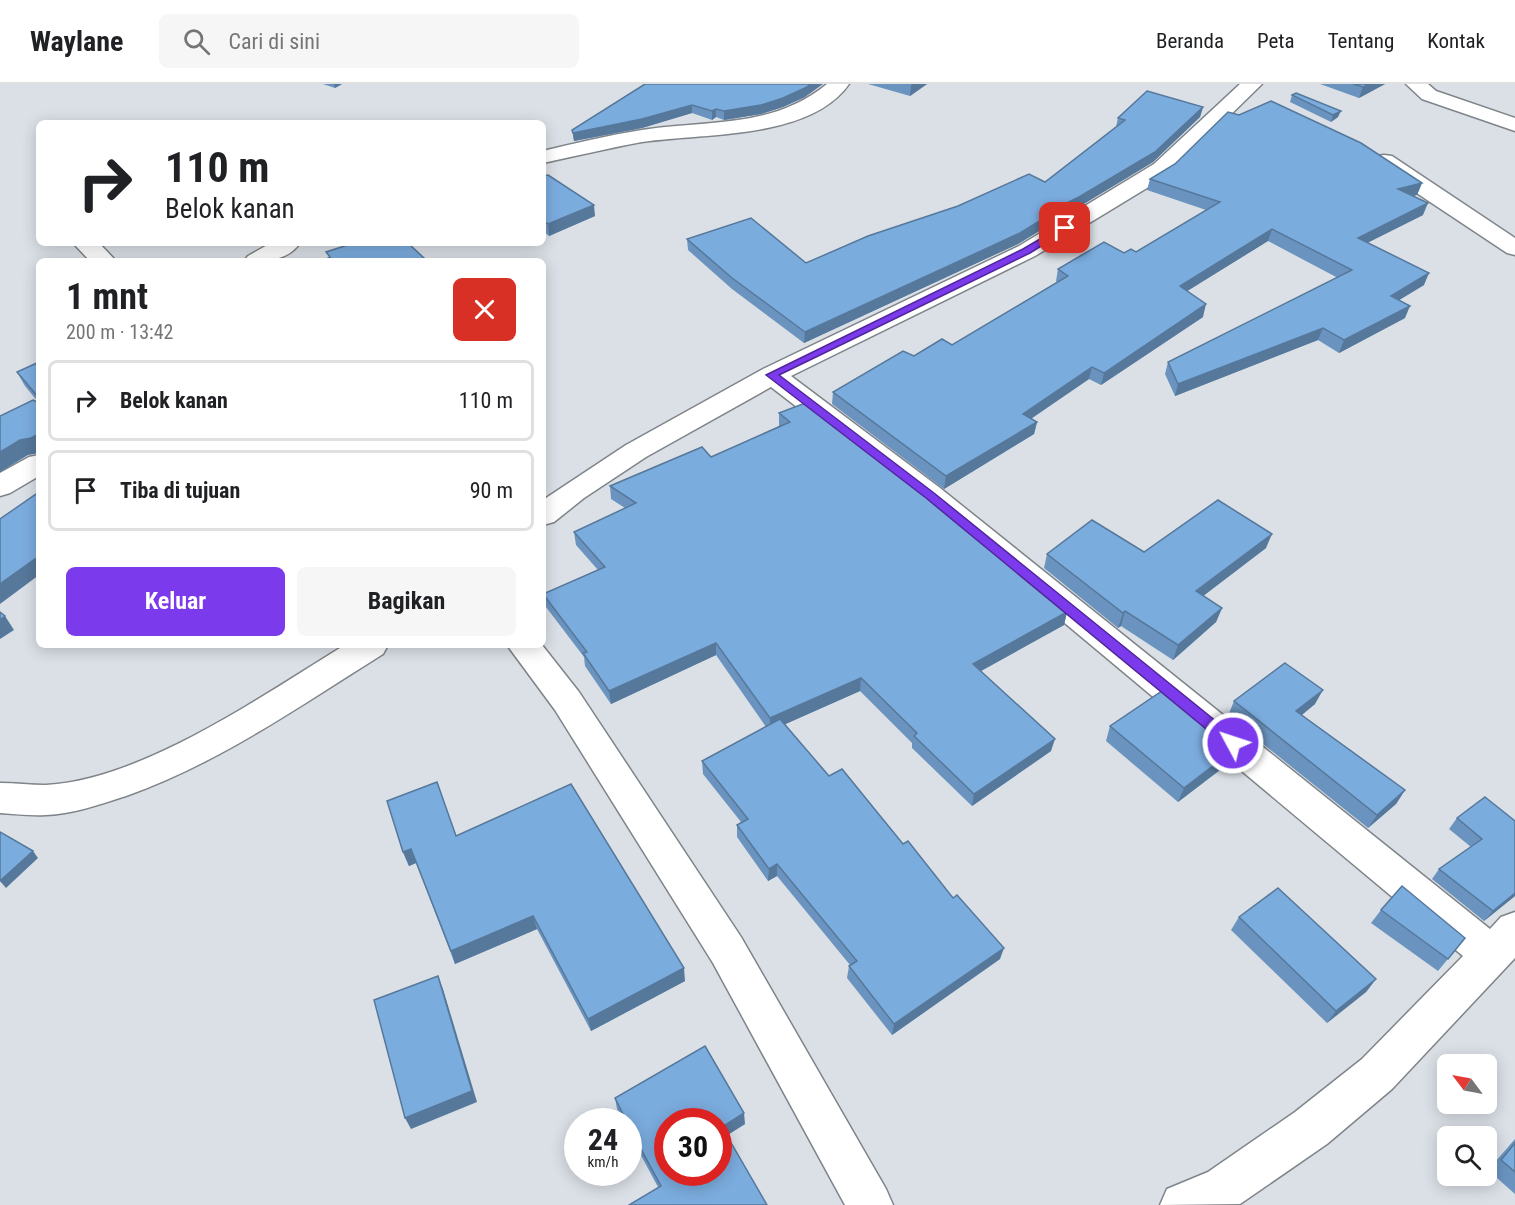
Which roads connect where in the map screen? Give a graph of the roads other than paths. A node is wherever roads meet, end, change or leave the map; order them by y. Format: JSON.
{"nodes":[{"id":1,"x":839,"y":84,"type":"edge"},
{"id":2,"x":1416,"y":84,"type":"edge"},
{"id":3,"x":1246,"y":90,"type":"edge"},
{"id":4,"x":1515,"y":125,"type":"edge"},
{"id":5,"x":1365,"y":148,"type":"edge"},
{"id":6,"x":546,"y":156,"type":"edge"},
{"id":7,"x":88,"y":246,"type":"edge"},
{"id":8,"x":283,"y":246,"type":"edge"},
{"id":9,"x":1515,"y":248,"type":"edge"},
{"id":10,"x":101,"y":258,"type":"edge"},
{"id":11,"x":261,"y":258,"type":"edge"},
{"id":12,"x":772,"y":375,"type":"junction"},
{"id":13,"x":36,"y":466,"type":"edge"},
{"id":14,"x":0,"y":486,"type":"edge"},
{"id":15,"x":546,"y":513,"type":"edge"},
{"id":16,"x":366,"y":648,"type":"edge"},
{"id":17,"x":526,"y":648,"type":"edge"},
{"id":18,"x":0,"y":798,"type":"edge"},
{"id":19,"x":1503,"y":942,"type":"edge"},
{"id":20,"x":870,"y":1205,"type":"edge"},
{"id":21,"x":1183,"y":1205,"type":"edge"}],
"edges":[{"from":1,"to":6,"type":"street"},
{"from":2,"to":4,"type":"street"},
{"from":3,"to":12,"type":"street"},
{"from":5,"to":9,"type":"street"},
{"from":7,"to":10,"type":"street"},
{"from":8,"to":11,"type":"street"},
{"from":12,"to":15,"type":"street"},
{"from":12,"to":19,"type":"street"},
{"from":13,"to":14,"type":"street"},
{"from":16,"to":18,"type":"street"},
{"from":17,"to":20,"type":"street"},
{"from":19,"to":21,"type":"street"}]}
